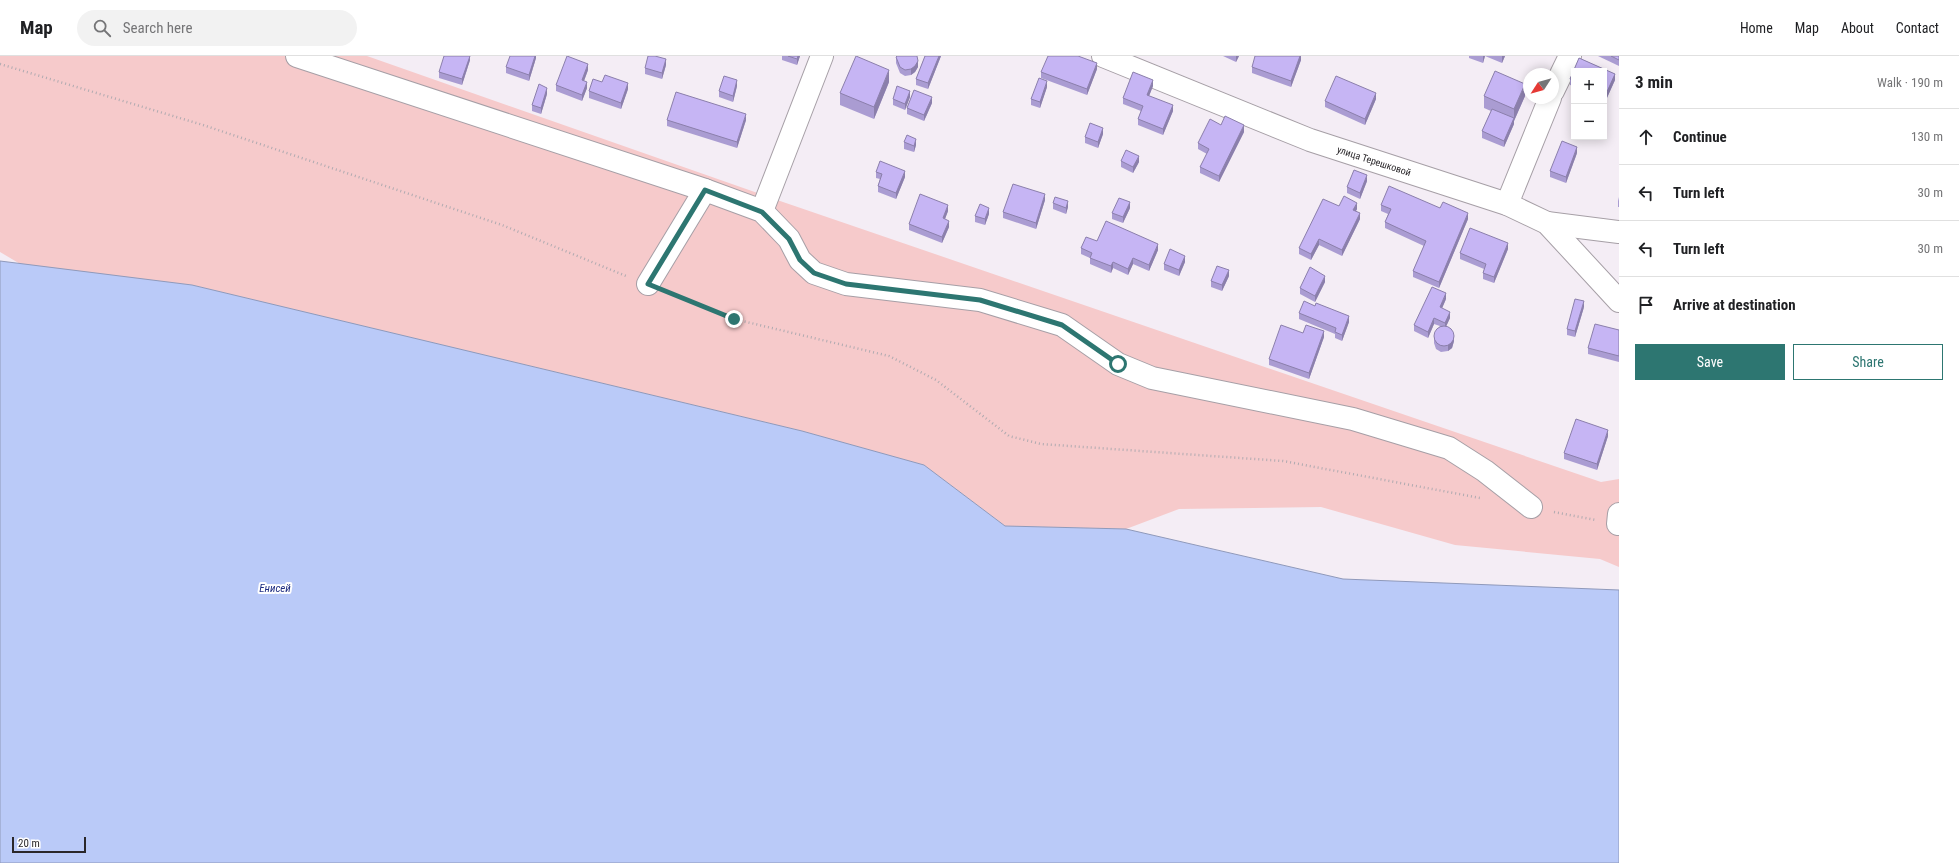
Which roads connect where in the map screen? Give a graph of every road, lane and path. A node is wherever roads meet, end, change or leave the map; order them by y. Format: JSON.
{"nodes":[{"id":1,"x":297,"y":56,"type":"edge"},
{"id":2,"x":822,"y":56,"type":"edge"},
{"id":3,"x":1103,"y":56,"type":"edge"},
{"id":4,"x":1570,"y":56,"type":"edge"},
{"id":5,"x":0,"y":64,"type":"edge"},
{"id":6,"x":1559,"y":79,"type":"edge"},
{"id":7,"x":1548,"y":104,"type":"edge"},
{"id":8,"x":705,"y":190,"type":"junction"},
{"id":9,"x":1507,"y":204,"type":"junction"},
{"id":10,"x":762,"y":212,"type":"junction"},
{"id":11,"x":1547,"y":223,"type":"junction"},
{"id":12,"x":1619,"y":232,"type":"edge"},
{"id":13,"x":648,"y":284,"type":"junction"},
{"id":14,"x":1619,"y":301,"type":"edge"},
{"id":15,"x":1484,"y":499,"type":"dead end"},
{"id":16,"x":1530,"y":507,"type":"joint"},
{"id":17,"x":1618,"y":519,"type":"edge"}],
"edges":[{"from":1,"to":8,"type":"street"},
{"from":2,"to":10,"type":"street"},
{"from":3,"to":9,"type":"street","name":"улица Терешковой"},
{"from":4,"to":6,"type":"street"},
{"from":5,"to":13,"type":"path"},
{"from":7,"to":9,"type":"street"},
{"from":8,"to":10,"type":"street"},
{"from":8,"to":13,"type":"street"},
{"from":9,"to":11,"type":"street","name":"улица Терешковой"},
{"from":10,"to":16,"type":"street"},
{"from":11,"to":12,"type":"street"},
{"from":11,"to":14,"type":"street","name":"улица Терешковой"},
{"from":13,"to":15,"type":"path"},
{"from":16,"to":17,"type":"path"}]}
